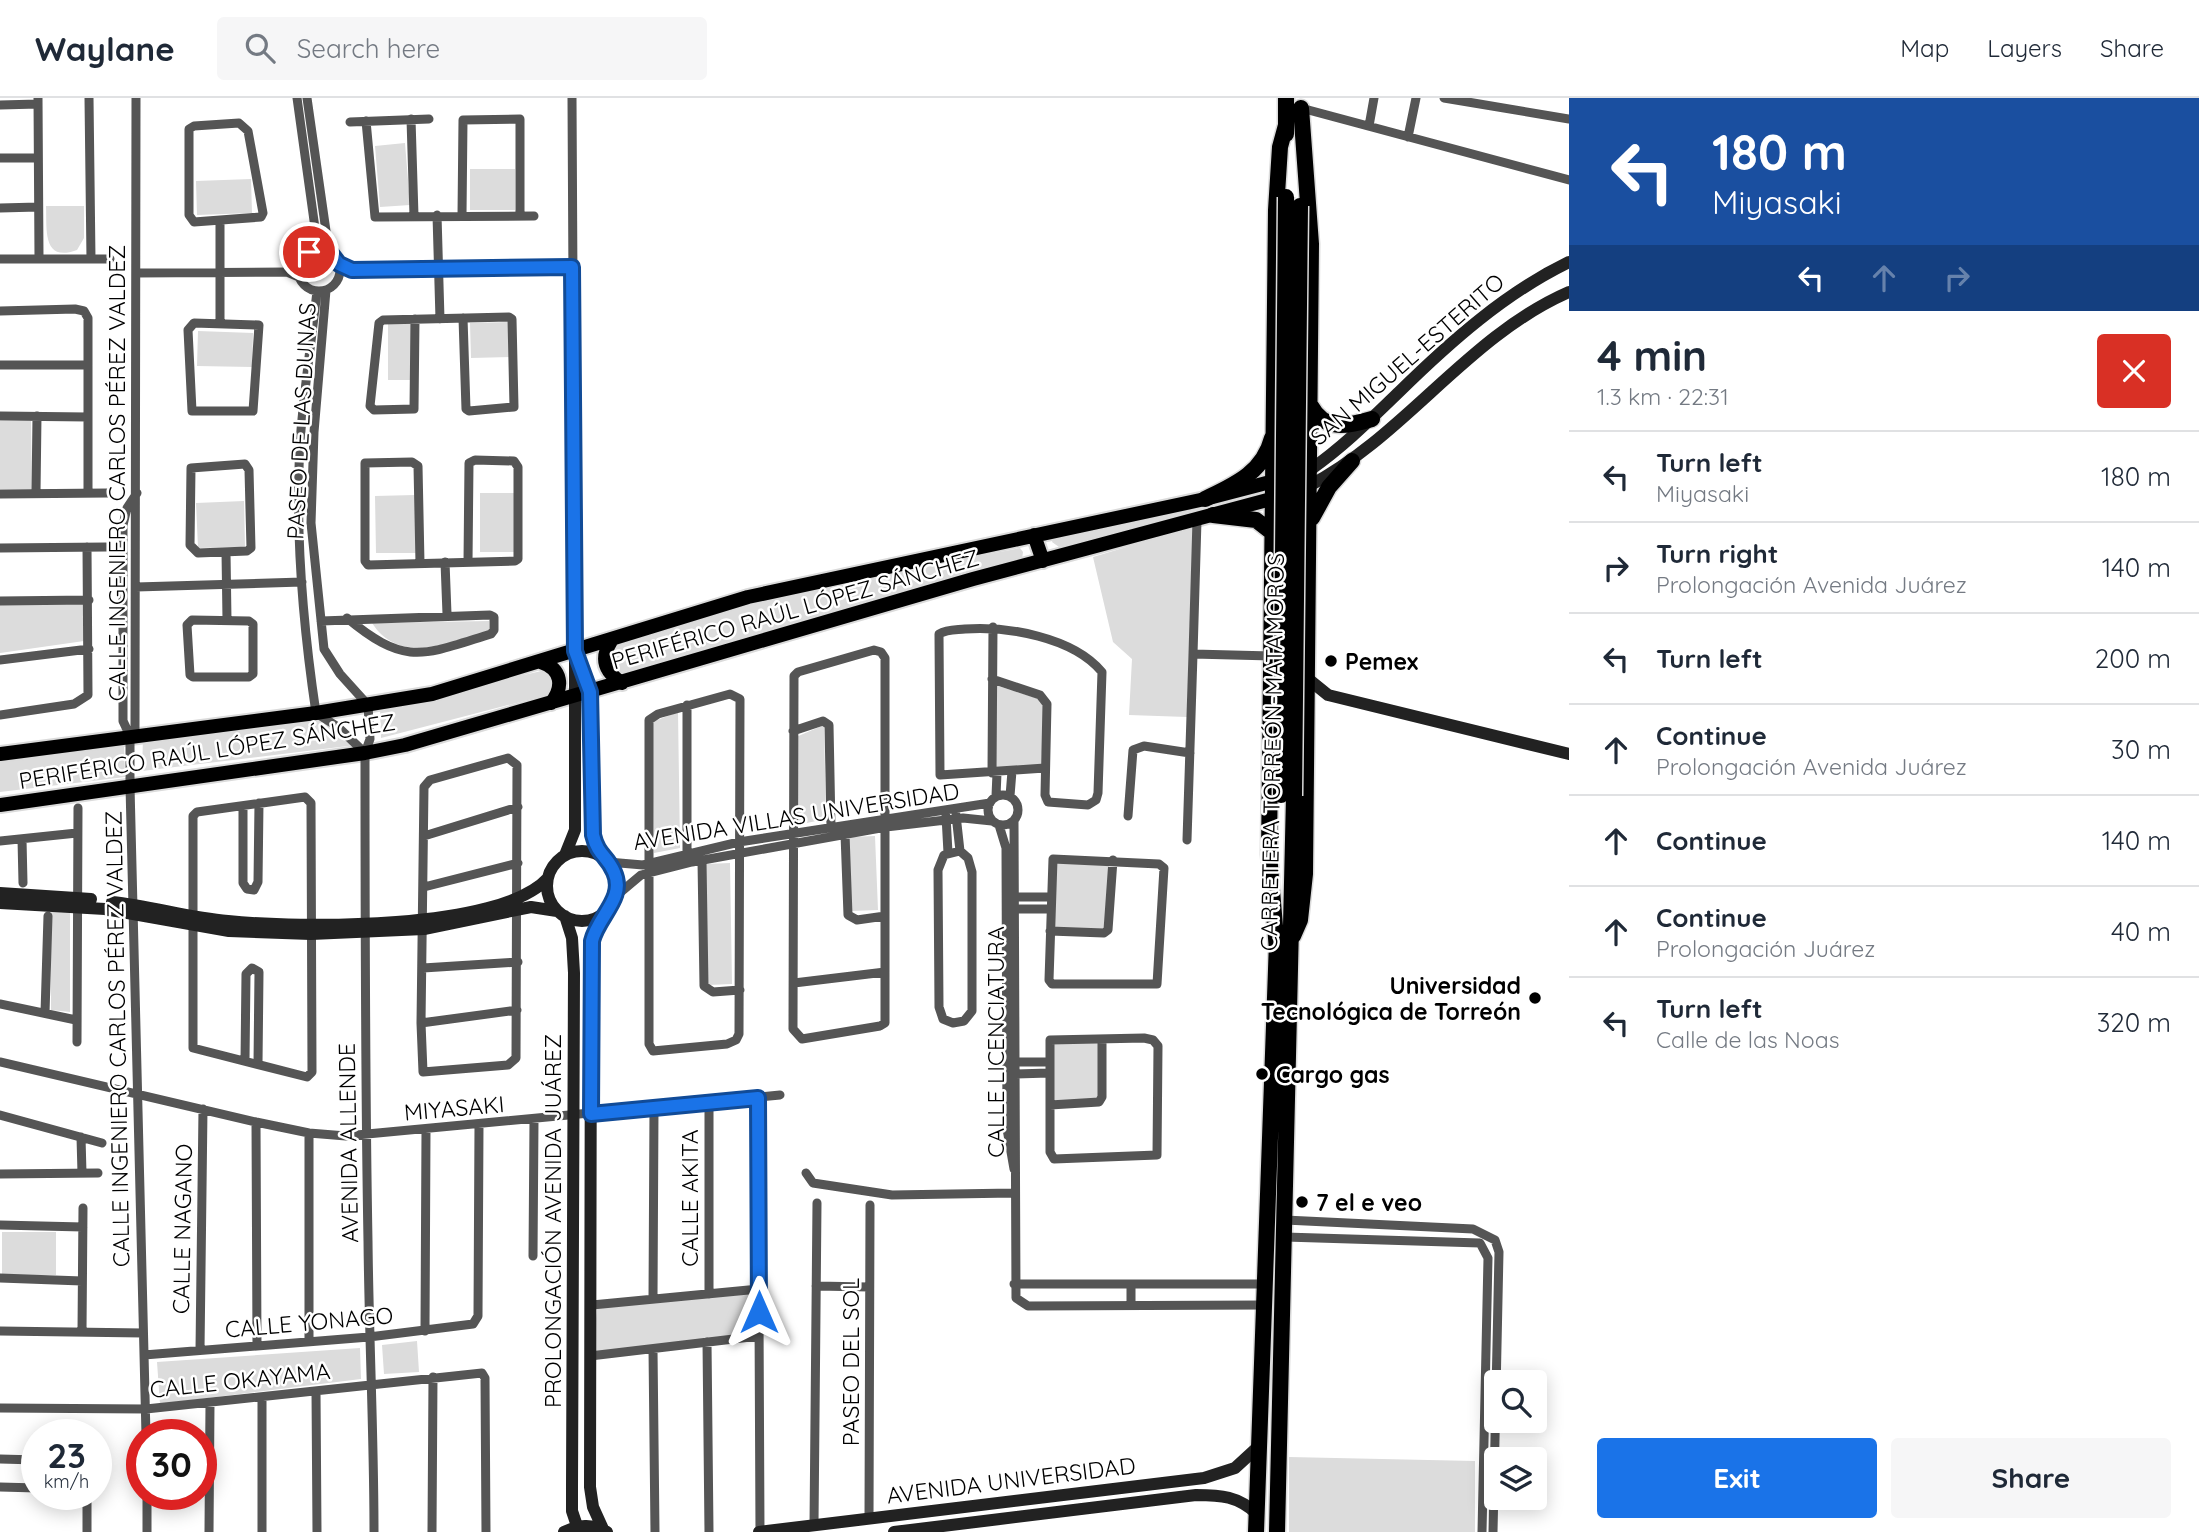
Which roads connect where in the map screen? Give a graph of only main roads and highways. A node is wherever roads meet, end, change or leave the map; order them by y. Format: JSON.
{"nodes":[{"id":1,"x":1286,"y":98,"type":"edge"},
{"id":2,"x":1301,"y":103,"type":"edge"},
{"id":3,"x":1286,"y":125,"type":"junction"},
{"id":4,"x":1293,"y":201,"type":"junction"},
{"id":5,"x":1311,"y":406,"type":"junction"},
{"id":6,"x":1372,"y":419,"type":"road end"},
{"id":7,"x":1275,"y":425,"type":"junction"},
{"id":8,"x":1352,"y":461,"type":"road end"},
{"id":9,"x":1310,"y":478,"type":"junction"},
{"id":10,"x":1274,"y":490,"type":"junction"},
{"id":11,"x":1205,"y":499,"type":"junction"},
{"id":12,"x":1213,"y":515,"type":"junction"},
{"id":13,"x":1309,"y":527,"type":"junction"},
{"id":14,"x":1274,"y":534,"type":"junction"},
{"id":15,"x":1034,"y":535,"type":"junction"},
{"id":16,"x":1042,"y":561,"type":"junction"},
{"id":17,"x":611,"y":640,"type":"junction"},
{"id":18,"x":541,"y":662,"type":"junction"},
{"id":19,"x":622,"y":683,"type":"junction"},
{"id":20,"x":551,"y":703,"type":"junction"},
{"id":21,"x":0,"y":754,"type":"edge"},
{"id":22,"x":1287,"y":796,"type":"junction"},
{"id":23,"x":0,"y":805,"type":"edge"},
{"id":24,"x":1293,"y":936,"type":"junction"},
{"id":25,"x":1277,"y":950,"type":"junction"},
{"id":26,"x":1256,"y":1532,"type":"edge"},
{"id":27,"x":1277,"y":1532,"type":"edge"}],
"edges":[{"from":1,"to":3,"type":"highway"},
{"from":2,"to":4,"type":"highway","name":"CARRETERA TORREÓN-MATAMOROS"},
{"from":2,"to":5,"type":"highway"},
{"from":3,"to":4,"type":"highway"},
{"from":3,"to":7,"type":"highway"},
{"from":4,"to":22,"type":"highway","name":"CARRETERA TORREÓN-MATAMOROS","bridge":true},
{"from":5,"to":6,"type":"highway"},
{"from":5,"to":7,"type":"highway"},
{"from":5,"to":9,"type":"highway"},
{"from":7,"to":10,"type":"highway"},
{"from":7,"to":11,"type":"highway"},
{"from":8,"to":13,"type":"highway"},
{"from":9,"to":10,"type":"main road","name":"PERIFÉRICO RAÚL LÓPEZ SÁNCHEZ"},
{"from":9,"to":13,"type":"highway"},
{"from":10,"to":11,"type":"main road","name":"PERIFÉRICO RAÚL LÓPEZ SÁNCHEZ"},
{"from":10,"to":12,"type":"main road","name":"PERIFÉRICO RAÚL LÓPEZ SÁNCHEZ"},
{"from":10,"to":14,"type":"highway"},
{"from":11,"to":15,"type":"main road","name":"PERIFÉRICO RAÚL LÓPEZ SÁNCHEZ"},
{"from":12,"to":14,"type":"highway"},
{"from":12,"to":16,"type":"main road","name":"PERIFÉRICO RAÚL LÓPEZ SÁNCHEZ"},
{"from":13,"to":14,"type":"highway"},
{"from":13,"to":24,"type":"highway"},
{"from":14,"to":25,"type":"highway"},
{"from":15,"to":16,"type":"main road"},
{"from":15,"to":17,"type":"main road","name":"PERIFÉRICO RAÚL LÓPEZ SÁNCHEZ"},
{"from":16,"to":19,"type":"main road","name":"PERIFÉRICO RAÚL LÓPEZ SÁNCHEZ"},
{"from":17,"to":18,"type":"main road","name":"PERIFÉRICO RAÚL LÓPEZ SÁNCHEZ"},
{"from":17,"to":19,"type":"main road"},
{"from":18,"to":20,"type":"main road"},
{"from":18,"to":21,"type":"main road","name":"PERIFÉRICO RAÚL LÓPEZ SÁNCHEZ"},
{"from":19,"to":20,"type":"main road","name":"PERIFÉRICO RAÚL LÓPEZ SÁNCHEZ"},
{"from":20,"to":23,"type":"main road","name":"PERIFÉRICO RAÚL LÓPEZ SÁNCHEZ"},
{"from":22,"to":24,"type":"highway","name":"CARRETERA TORREÓN-MATAMOROS"},
{"from":22,"to":25,"type":"highway"},
{"from":24,"to":27,"type":"highway","name":"CARRETERA TORREÓN-MATAMOROS"},
{"from":25,"to":26,"type":"highway"}]}
